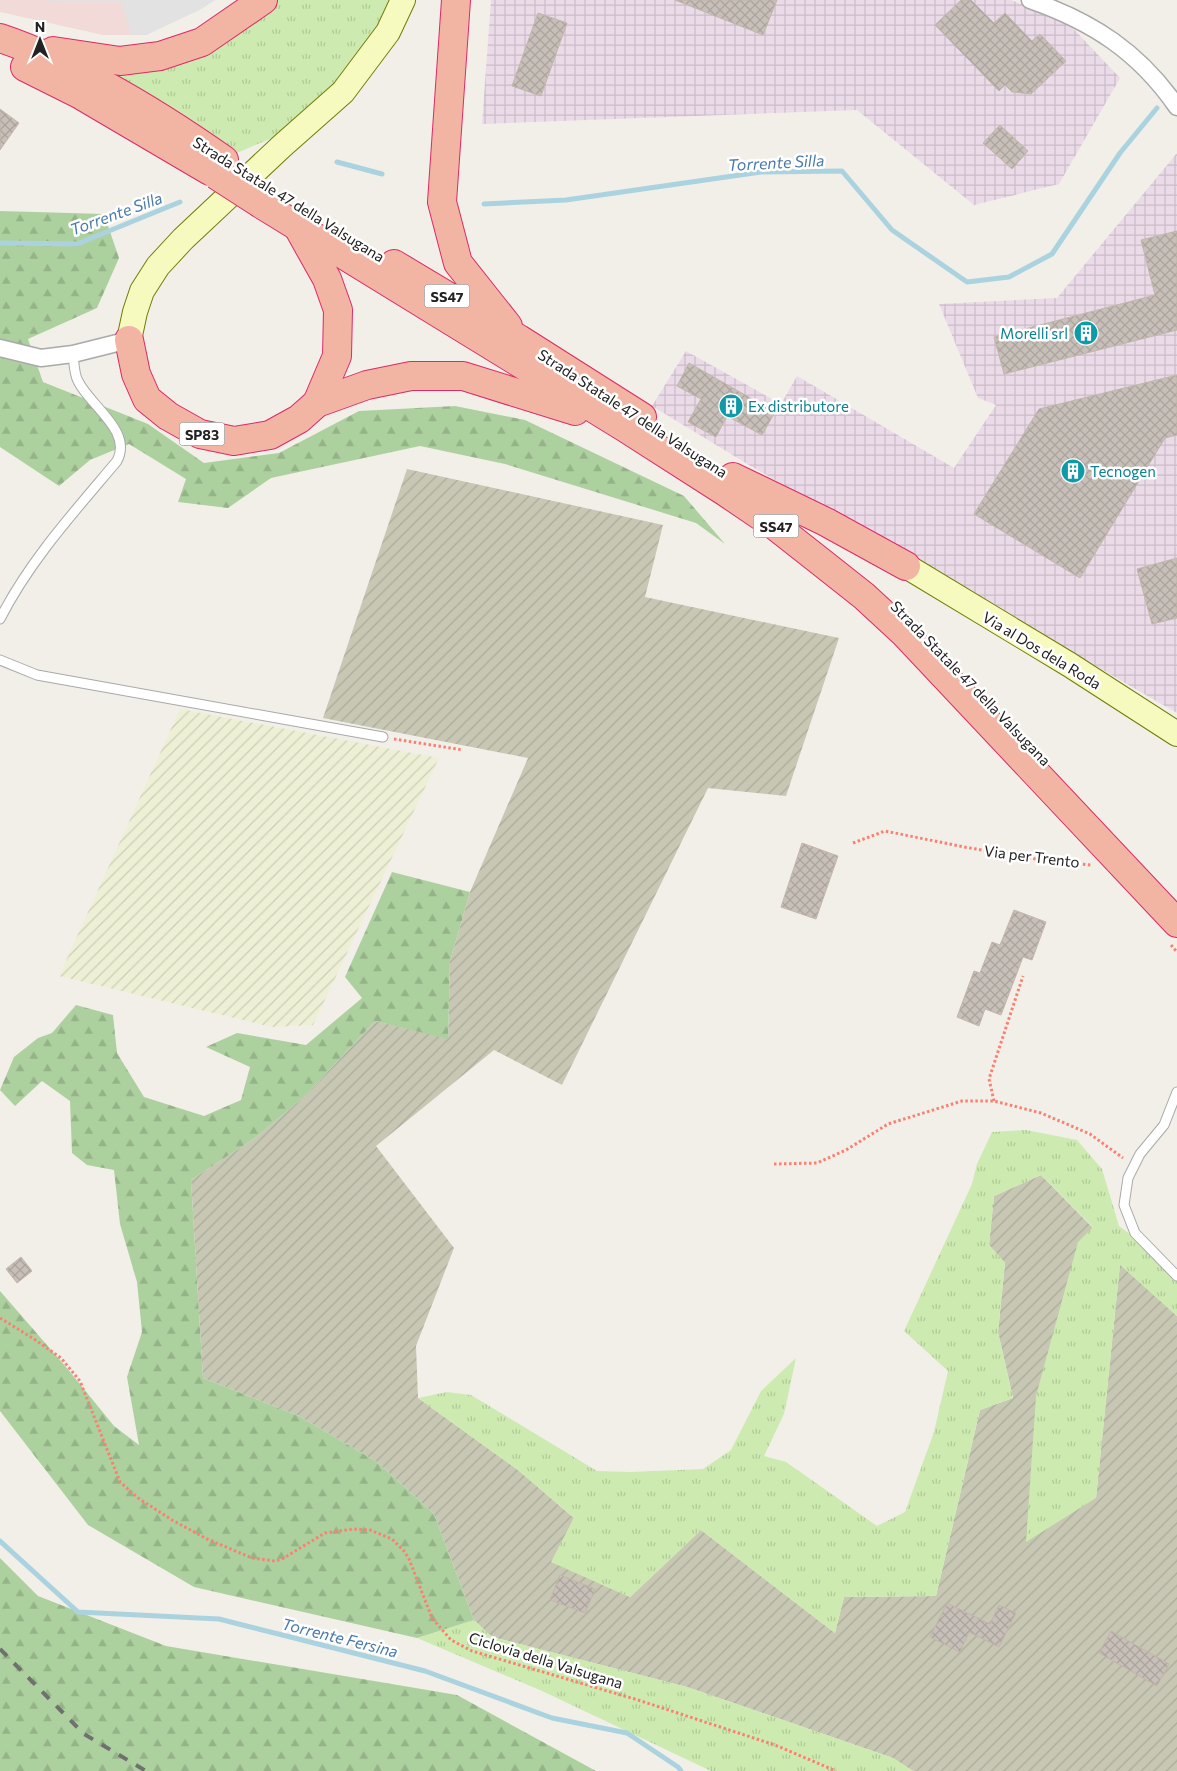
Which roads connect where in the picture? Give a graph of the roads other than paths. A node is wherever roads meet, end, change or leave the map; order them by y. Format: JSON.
{"nodes":[{"id":1,"x":263,"y":0,"type":"edge"},
{"id":2,"x":403,"y":0,"type":"edge"},
{"id":3,"x":456,"y":0,"type":"edge"},
{"id":4,"x":1030,"y":0,"type":"edge"},
{"id":5,"x":0,"y":38,"type":"edge"},
{"id":6,"x":28,"y":48,"type":"junction"},
{"id":7,"x":0,"y":58,"type":"edge"},
{"id":8,"x":1177,"y":107,"type":"edge"},
{"id":9,"x":220,"y":168,"type":"junction"},
{"id":10,"x":265,"y":196,"type":"junction"},
{"id":11,"x":297,"y":226,"type":"junction"},
{"id":12,"x":518,"y":339,"type":"junction"},
{"id":13,"x":129,"y":340,"type":"junction"},
{"id":14,"x":0,"y":348,"type":"edge"},
{"id":15,"x":73,"y":354,"type":"junction"},
{"id":16,"x":317,"y":403,"type":"junction"},
{"id":17,"x":624,"y":427,"type":"junction"},
{"id":18,"x":733,"y":477,"type":"junction"},
{"id":19,"x":906,"y":566,"type":"joint"},
{"id":20,"x":0,"y":619,"type":"edge"},
{"id":21,"x":0,"y":660,"type":"edge"},
{"id":22,"x":1177,"y":734,"type":"edge"},
{"id":23,"x":383,"y":737,"type":"road end"},
{"id":24,"x":1177,"y":903,"type":"edge"},
{"id":25,"x":1174,"y":934,"type":"edge"},
{"id":26,"x":1177,"y":1092,"type":"edge"},
{"id":27,"x":1177,"y":1276,"type":"edge"}],
"edges":[{"from":1,"to":6,"type":"highway"},
{"from":2,"to":13,"type":"main road","number":"SP83"},
{"from":3,"to":12,"type":"highway"},
{"from":4,"to":8,"type":"street"},
{"from":5,"to":6,"type":"highway","name":"Strada Statale 47 della Valsugana","number":"SS47"},
{"from":6,"to":9,"type":"highway","name":"Strada Statale 47 della Valsugana","number":"SS47"},
{"from":7,"to":9,"type":"highway","name":"Strada Statale 47 della Valsugana","number":"SS47"},
{"from":9,"to":10,"type":"highway","name":"Strada Statale 47 della Valsugana","number":"SS47","bridge":true},
{"from":10,"to":11,"type":"highway","name":"Strada Statale 47 della Valsugana","number":"SS47"},
{"from":10,"to":12,"type":"highway","name":"Strada Statale 47 della Valsugana","number":"SS47"},
{"from":11,"to":16,"type":"highway","number":"SP83"},
{"from":11,"to":17,"type":"highway","name":"Strada Statale 47 della Valsugana","number":"SS47"},
{"from":12,"to":18,"type":"highway","name":"Strada Statale 47 della Valsugana","number":"SS47"},
{"from":13,"to":15,"type":"street"},
{"from":13,"to":16,"type":"highway","number":"SP83"},
{"from":14,"to":15,"type":"street"},
{"from":15,"to":20,"type":"lane"},
{"from":16,"to":17,"type":"highway"},
{"from":17,"to":25,"type":"highway","name":"Strada Statale 47 della Valsugana","number":"SS47"},
{"from":18,"to":19,"type":"highway"},
{"from":18,"to":24,"type":"highway","name":"Strada Statale 47 della Valsugana","number":"SS47"},
{"from":19,"to":22,"type":"main road","name":"Via al Dos dela Roda"},
{"from":21,"to":23,"type":"lane"},
{"from":26,"to":27,"type":"lane"}]}
